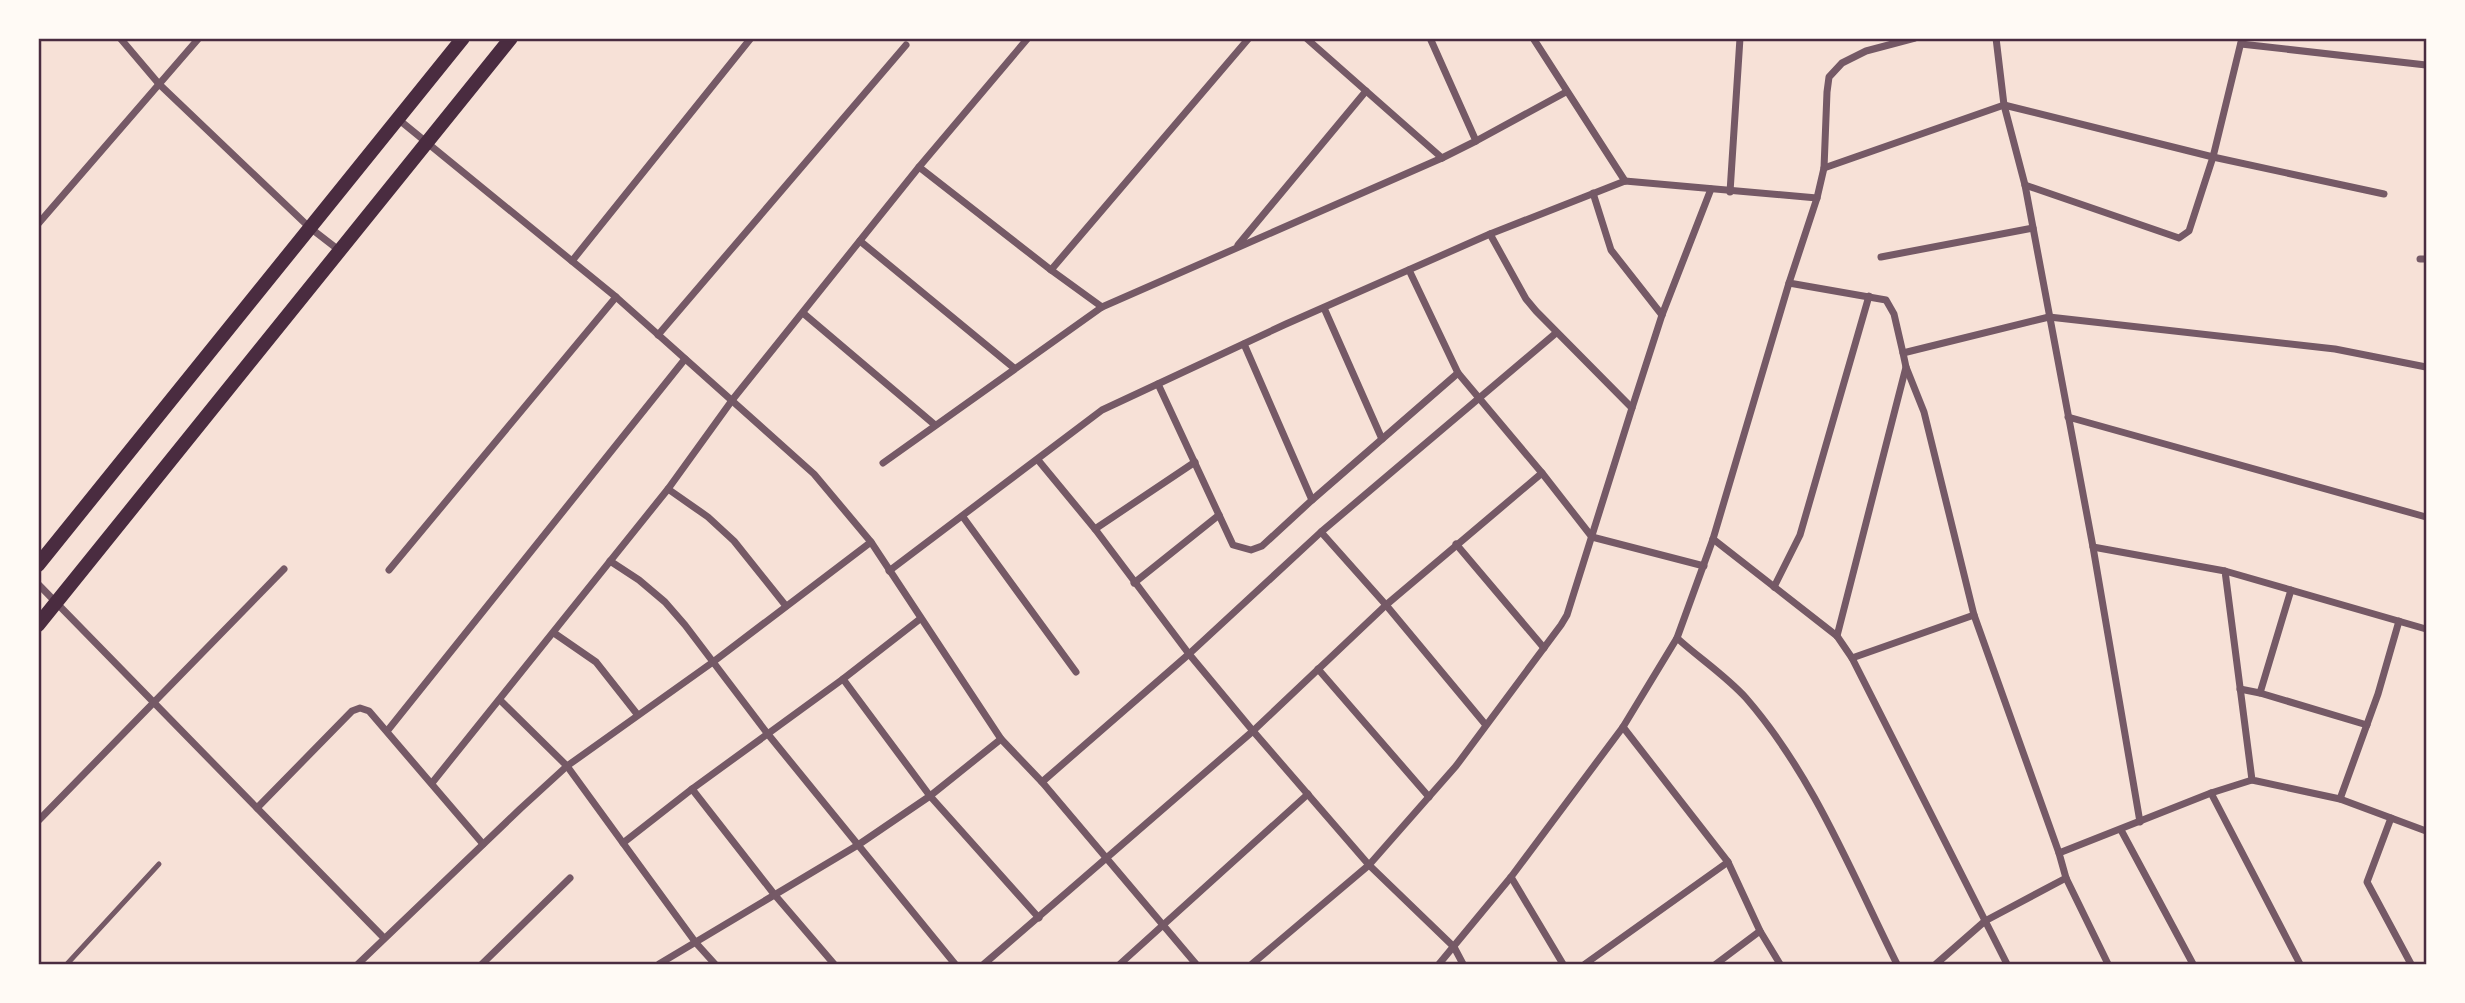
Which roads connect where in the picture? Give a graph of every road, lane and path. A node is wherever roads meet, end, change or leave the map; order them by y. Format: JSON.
{"nodes":[{"id":1,"x":120,"y":38,"type":"edge"},
{"id":2,"x":200,"y":38,"type":"edge"},
{"id":3,"x":463,"y":38,"type":"edge"},
{"id":4,"x":511,"y":38,"type":"edge"},
{"id":5,"x":751,"y":38,"type":"edge"},
{"id":6,"x":1028,"y":38,"type":"edge"},
{"id":7,"x":1249,"y":38,"type":"edge"},
{"id":8,"x":1306,"y":38,"type":"edge"},
{"id":9,"x":1430,"y":38,"type":"edge"},
{"id":10,"x":1533,"y":38,"type":"edge"},
{"id":11,"x":1740,"y":38,"type":"edge"},
{"id":12,"x":1915,"y":38,"type":"edge"},
{"id":13,"x":1996,"y":38,"type":"edge"},
{"id":14,"x":2242,"y":41,"type":"edge"},
{"id":15,"x":906,"y":45,"type":"dead end"},
{"id":16,"x":2427,"y":65,"type":"edge"},
{"id":17,"x":159,"y":84,"type":"junction"},
{"id":18,"x":1366,"y":91,"type":"junction"},
{"id":19,"x":1566,"y":92,"type":"junction"},
{"id":20,"x":2004,"y":105,"type":"junction"},
{"id":21,"x":398,"y":119,"type":"junction"},
{"id":22,"x":1476,"y":141,"type":"junction"},
{"id":23,"x":426,"y":144,"type":"junction"},
{"id":24,"x":1442,"y":158,"type":"junction"},
{"id":25,"x":2213,"y":158,"type":"junction"},
{"id":26,"x":919,"y":167,"type":"junction"},
{"id":27,"x":1824,"y":168,"type":"junction"},
{"id":28,"x":1625,"y":181,"type":"junction"},
{"id":29,"x":2025,"y":185,"type":"junction"},
{"id":30,"x":1711,"y":189,"type":"junction"},
{"id":31,"x":1730,"y":192,"type":"junction"},
{"id":32,"x":1593,"y":193,"type":"junction"},
{"id":33,"x":2384,"y":194,"type":"dead end"},
{"id":34,"x":1817,"y":198,"type":"junction"},
{"id":35,"x":40,"y":219,"type":"edge"},
{"id":36,"x":309,"y":227,"type":"junction"},
{"id":37,"x":2033,"y":228,"type":"junction"},
{"id":38,"x":1490,"y":234,"type":"junction"},
{"id":39,"x":860,"y":241,"type":"junction"},
{"id":40,"x":1236,"y":248,"type":"junction"},
{"id":41,"x":340,"y":251,"type":"junction"},
{"id":42,"x":1881,"y":257,"type":"dead end"},
{"id":43,"x":572,"y":261,"type":"junction"},
{"id":44,"x":1051,"y":270,"type":"junction"},
{"id":45,"x":1409,"y":270,"type":"junction"},
{"id":46,"x":1789,"y":283,"type":"junction"},
{"id":47,"x":1869,"y":296,"type":"junction"},
{"id":48,"x":616,"y":297,"type":"junction"},
{"id":49,"x":1102,"y":307,"type":"junction"},
{"id":50,"x":1324,"y":308,"type":"junction"},
{"id":51,"x":803,"y":313,"type":"junction"},
{"id":52,"x":1662,"y":315,"type":"junction"},
{"id":53,"x":2049,"y":317,"type":"junction"},
{"id":54,"x":1556,"y":333,"type":"junction"},
{"id":55,"x":658,"y":335,"type":"junction"},
{"id":56,"x":1244,"y":344,"type":"junction"},
{"id":57,"x":1903,"y":353,"type":"junction"},
{"id":58,"x":685,"y":359,"type":"junction"},
{"id":59,"x":1906,"y":367,"type":"junction"},
{"id":60,"x":2427,"y":367,"type":"edge"},
{"id":61,"x":1014,"y":368,"type":"junction"},
{"id":62,"x":1458,"y":373,"type":"junction"},
{"id":63,"x":1158,"y":384,"type":"junction"},
{"id":64,"x":1480,"y":396,"type":"junction"},
{"id":65,"x":733,"y":399,"type":"junction"},
{"id":66,"x":1632,"y":408,"type":"junction"},
{"id":67,"x":2068,"y":418,"type":"junction"},
{"id":68,"x":935,"y":425,"type":"junction"},
{"id":69,"x":1382,"y":439,"type":"junction"},
{"id":70,"x":1038,"y":460,"type":"junction"},
{"id":71,"x":1195,"y":462,"type":"junction"},
{"id":72,"x":883,"y":463,"type":"dead end"},
{"id":73,"x":1542,"y":473,"type":"junction"},
{"id":74,"x":668,"y":489,"type":"junction"},
{"id":75,"x":1312,"y":500,"type":"junction"},
{"id":76,"x":1219,"y":515,"type":"junction"},
{"id":77,"x":963,"y":517,"type":"junction"},
{"id":78,"x":2427,"y":517,"type":"edge"},
{"id":79,"x":1095,"y":529,"type":"junction"},
{"id":80,"x":1321,"y":532,"type":"junction"},
{"id":81,"x":1592,"y":537,"type":"junction"},
{"id":82,"x":1713,"y":538,"type":"junction"},
{"id":83,"x":871,"y":542,"type":"junction"},
{"id":84,"x":1456,"y":544,"type":"junction"},
{"id":85,"x":2093,"y":547,"type":"junction"},
{"id":86,"x":610,"y":561,"type":"junction"},
{"id":87,"x":38,"y":565,"type":"edge"},
{"id":88,"x":1704,"y":566,"type":"junction"},
{"id":89,"x":284,"y":569,"type":"dead end"},
{"id":90,"x":389,"y":570,"type":"dead end"},
{"id":91,"x":889,"y":571,"type":"junction"},
{"id":92,"x":2225,"y":571,"type":"junction"},
{"id":93,"x":1134,"y":583,"type":"junction"},
{"id":94,"x":38,"y":584,"type":"edge"},
{"id":95,"x":1774,"y":587,"type":"junction"},
{"id":96,"x":2291,"y":590,"type":"junction"},
{"id":97,"x":56,"y":603,"type":"junction"},
{"id":98,"x":1386,"y":605,"type":"junction"},
{"id":99,"x":786,"y":606,"type":"junction"},
{"id":100,"x":1974,"y":615,"type":"junction"},
{"id":101,"x":920,"y":619,"type":"junction"},
{"id":102,"x":2399,"y":621,"type":"junction"},
{"id":103,"x":38,"y":625,"type":"edge"},
{"id":104,"x":2427,"y":629,"type":"edge"},
{"id":105,"x":554,"y":633,"type":"junction"},
{"id":106,"x":1837,"y":636,"type":"junction"},
{"id":107,"x":1677,"y":638,"type":"junction"},
{"id":108,"x":1544,"y":648,"type":"junction"},
{"id":109,"x":1189,"y":654,"type":"junction"},
{"id":110,"x":1852,"y":658,"type":"junction"},
{"id":111,"x":713,"y":662,"type":"junction"},
{"id":112,"x":1318,"y":669,"type":"junction"},
{"id":113,"x":1076,"y":672,"type":"dead end"},
{"id":114,"x":843,"y":679,"type":"junction"},
{"id":115,"x":2240,"y":689,"type":"junction"},
{"id":116,"x":2260,"y":693,"type":"junction"},
{"id":117,"x":500,"y":700,"type":"junction"},
{"id":118,"x":155,"y":704,"type":"junction"},
{"id":119,"x":637,"y":714,"type":"junction"},
{"id":120,"x":1485,"y":724,"type":"junction"},
{"id":121,"x":2367,"y":724,"type":"junction"},
{"id":122,"x":1623,"y":727,"type":"junction"},
{"id":123,"x":388,"y":730,"type":"junction"},
{"id":124,"x":1253,"y":730,"type":"junction"},
{"id":125,"x":767,"y":733,"type":"junction"},
{"id":126,"x":1002,"y":739,"type":"junction"},
{"id":127,"x":567,"y":766,"type":"junction"},
{"id":128,"x":2252,"y":780,"type":"junction"},
{"id":129,"x":1042,"y":782,"type":"junction"},
{"id":130,"x":432,"y":783,"type":"junction"},
{"id":131,"x":692,"y":789,"type":"junction"},
{"id":132,"x":2211,"y":793,"type":"junction"},
{"id":133,"x":1308,"y":794,"type":"junction"},
{"id":134,"x":930,"y":796,"type":"junction"},
{"id":135,"x":1429,"y":797,"type":"junction"},
{"id":136,"x":2340,"y":799,"type":"junction"},
{"id":137,"x":257,"y":808,"type":"junction"},
{"id":138,"x":2391,"y":818,"type":"junction"},
{"id":139,"x":38,"y":821,"type":"edge"},
{"id":140,"x":2140,"y":822,"type":"junction"},
{"id":141,"x":2121,"y":830,"type":"junction"},
{"id":142,"x":2427,"y":831,"type":"edge"},
{"id":143,"x":623,"y":843,"type":"junction"},
{"id":144,"x":483,"y":844,"type":"junction"},
{"id":145,"x":858,"y":845,"type":"junction"},
{"id":146,"x":2059,"y":853,"type":"junction"},
{"id":147,"x":1106,"y":857,"type":"junction"},
{"id":148,"x":1728,"y":862,"type":"junction"},
{"id":149,"x":159,"y":864,"type":"dead end"},
{"id":150,"x":1369,"y":865,"type":"junction"},
{"id":151,"x":1511,"y":877,"type":"junction"},
{"id":152,"x":570,"y":878,"type":"dead end"},
{"id":153,"x":2066,"y":878,"type":"junction"},
{"id":154,"x":774,"y":894,"type":"junction"},
{"id":155,"x":1039,"y":918,"type":"junction"},
{"id":156,"x":1985,"y":921,"type":"junction"},
{"id":157,"x":1163,"y":926,"type":"junction"},
{"id":158,"x":1760,"y":931,"type":"junction"},
{"id":159,"x":384,"y":938,"type":"junction"},
{"id":160,"x":696,"y":943,"type":"junction"},
{"id":161,"x":1454,"y":947,"type":"junction"},
{"id":162,"x":67,"y":964,"type":"edge"},
{"id":163,"x":358,"y":964,"type":"edge"},
{"id":164,"x":482,"y":964,"type":"edge"},
{"id":165,"x":659,"y":964,"type":"edge"},
{"id":166,"x":715,"y":964,"type":"edge"},
{"id":167,"x":834,"y":964,"type":"edge"},
{"id":168,"x":955,"y":964,"type":"edge"},
{"id":169,"x":984,"y":964,"type":"edge"},
{"id":170,"x":1120,"y":964,"type":"edge"},
{"id":171,"x":1196,"y":964,"type":"edge"},
{"id":172,"x":1252,"y":964,"type":"edge"},
{"id":173,"x":1439,"y":964,"type":"edge"},
{"id":174,"x":1464,"y":964,"type":"edge"},
{"id":175,"x":1563,"y":964,"type":"edge"},
{"id":176,"x":1585,"y":964,"type":"edge"},
{"id":177,"x":1716,"y":964,"type":"edge"},
{"id":178,"x":1780,"y":964,"type":"edge"},
{"id":179,"x":1897,"y":964,"type":"edge"},
{"id":180,"x":1936,"y":964,"type":"edge"},
{"id":181,"x":2007,"y":964,"type":"edge"},
{"id":182,"x":2108,"y":964,"type":"edge"},
{"id":183,"x":2193,"y":964,"type":"edge"},
{"id":184,"x":2300,"y":964,"type":"edge"},
{"id":185,"x":2411,"y":964,"type":"edge"}],
"edges":[{"from":1,"to":17,"type":"street"},
{"from":2,"to":17,"type":"street"},
{"from":3,"to":21,"type":"main road"},
{"from":4,"to":23,"type":"main road"},
{"from":5,"to":43,"type":"street"},
{"from":6,"to":26,"type":"street"},
{"from":7,"to":44,"type":"street"},
{"from":8,"to":18,"type":"street"},
{"from":9,"to":22,"type":"street"},
{"from":10,"to":19,"type":"street"},
{"from":11,"to":31,"type":"street"},
{"from":12,"to":27,"type":"street"},
{"from":13,"to":20,"type":"street"},
{"from":14,"to":16,"type":"street"},
{"from":14,"to":25,"type":"street"},
{"from":15,"to":55,"type":"street"},
{"from":17,"to":35,"type":"street"},
{"from":17,"to":36,"type":"street"},
{"from":18,"to":24,"type":"street"},
{"from":18,"to":40,"type":"street"},
{"from":19,"to":22,"type":"street"},
{"from":19,"to":28,"type":"street"},
{"from":20,"to":25,"type":"street"},
{"from":20,"to":27,"type":"street"},
{"from":20,"to":29,"type":"street"},
{"from":21,"to":23,"type":"street"},
{"from":21,"to":36,"type":"main road"},
{"from":22,"to":24,"type":"street"},
{"from":23,"to":41,"type":"main road"},
{"from":23,"to":43,"type":"street"},
{"from":24,"to":40,"type":"street"},
{"from":25,"to":29,"type":"street"},
{"from":25,"to":33,"type":"street"},
{"from":26,"to":39,"type":"street"},
{"from":26,"to":44,"type":"street"},
{"from":27,"to":34,"type":"street"},
{"from":28,"to":30,"type":"street"},
{"from":28,"to":32,"type":"street"},
{"from":29,"to":37,"type":"street"},
{"from":30,"to":31,"type":"street"},
{"from":30,"to":52,"type":"street"},
{"from":31,"to":34,"type":"street"},
{"from":32,"to":38,"type":"street"},
{"from":32,"to":52,"type":"street"},
{"from":34,"to":46,"type":"street"},
{"from":36,"to":41,"type":"street"},
{"from":36,"to":87,"type":"main road"},
{"from":37,"to":42,"type":"street"},
{"from":37,"to":53,"type":"street"},
{"from":38,"to":45,"type":"street"},
{"from":38,"to":54,"type":"street"},
{"from":39,"to":51,"type":"street"},
{"from":39,"to":61,"type":"street"},
{"from":40,"to":49,"type":"street"},
{"from":41,"to":97,"type":"main road"},
{"from":43,"to":48,"type":"street"},
{"from":44,"to":49,"type":"street"},
{"from":45,"to":50,"type":"street"},
{"from":45,"to":62,"type":"street"},
{"from":46,"to":47,"type":"street"},
{"from":46,"to":82,"type":"street"},
{"from":47,"to":57,"type":"street"},
{"from":47,"to":95,"type":"street"},
{"from":48,"to":55,"type":"street"},
{"from":48,"to":90,"type":"street"},
{"from":49,"to":61,"type":"street"},
{"from":50,"to":56,"type":"street"},
{"from":50,"to":69,"type":"street"},
{"from":51,"to":65,"type":"street"},
{"from":51,"to":68,"type":"street"},
{"from":52,"to":66,"type":"street"},
{"from":53,"to":57,"type":"street"},
{"from":53,"to":60,"type":"street"},
{"from":53,"to":67,"type":"street"},
{"from":54,"to":64,"type":"street"},
{"from":54,"to":66,"type":"street"},
{"from":55,"to":58,"type":"street"},
{"from":56,"to":63,"type":"street"},
{"from":56,"to":75,"type":"street"},
{"from":57,"to":59,"type":"street"},
{"from":58,"to":65,"type":"street"},
{"from":58,"to":123,"type":"street"},
{"from":59,"to":100,"type":"street"},
{"from":59,"to":106,"type":"street"},
{"from":61,"to":68,"type":"street"},
{"from":62,"to":64,"type":"street"},
{"from":62,"to":69,"type":"street"},
{"from":63,"to":70,"type":"street"},
{"from":63,"to":71,"type":"street"},
{"from":64,"to":73,"type":"street"},
{"from":64,"to":80,"type":"street"},
{"from":65,"to":74,"type":"street"},
{"from":65,"to":83,"type":"street"},
{"from":66,"to":81,"type":"street"},
{"from":67,"to":78,"type":"street"},
{"from":67,"to":85,"type":"street"},
{"from":68,"to":72,"type":"street"},
{"from":69,"to":75,"type":"street"},
{"from":70,"to":77,"type":"street"},
{"from":70,"to":79,"type":"street"},
{"from":71,"to":76,"type":"street"},
{"from":71,"to":79,"type":"street"},
{"from":73,"to":81,"type":"street"},
{"from":73,"to":84,"type":"street"},
{"from":74,"to":86,"type":"street"},
{"from":74,"to":99,"type":"street"},
{"from":75,"to":76,"type":"street"},
{"from":76,"to":93,"type":"street"},
{"from":77,"to":91,"type":"street"},
{"from":77,"to":113,"type":"street"},
{"from":79,"to":93,"type":"street"},
{"from":80,"to":98,"type":"street"},
{"from":80,"to":109,"type":"street"},
{"from":81,"to":88,"type":"street"},
{"from":81,"to":108,"type":"street"},
{"from":82,"to":88,"type":"street"},
{"from":82,"to":95,"type":"street"},
{"from":83,"to":91,"type":"street"},
{"from":83,"to":99,"type":"street"},
{"from":84,"to":98,"type":"street"},
{"from":84,"to":108,"type":"street"},
{"from":85,"to":92,"type":"street"},
{"from":85,"to":140,"type":"street"},
{"from":86,"to":105,"type":"street"},
{"from":86,"to":111,"type":"street"},
{"from":88,"to":107,"type":"street"},
{"from":89,"to":118,"type":"street"},
{"from":91,"to":101,"type":"street"},
{"from":92,"to":96,"type":"street"},
{"from":92,"to":115,"type":"street"},
{"from":93,"to":109,"type":"street"},
{"from":94,"to":97,"type":"street"},
{"from":95,"to":106,"type":"street"},
{"from":96,"to":102,"type":"street"},
{"from":96,"to":116,"type":"street"},
{"from":97,"to":103,"type":"main road"},
{"from":97,"to":118,"type":"street"},
{"from":98,"to":112,"type":"street"},
{"from":98,"to":120,"type":"street"},
{"from":99,"to":111,"type":"street"},
{"from":100,"to":110,"type":"street"},
{"from":100,"to":146,"type":"street"},
{"from":101,"to":114,"type":"street"},
{"from":101,"to":126,"type":"street"},
{"from":102,"to":104,"type":"street"},
{"from":102,"to":121,"type":"street"},
{"from":105,"to":117,"type":"street"},
{"from":105,"to":119,"type":"street"},
{"from":106,"to":110,"type":"street"},
{"from":107,"to":122,"type":"street"},
{"from":107,"to":179,"type":"street"},
{"from":108,"to":120,"type":"street"},
{"from":109,"to":124,"type":"street"},
{"from":109,"to":129,"type":"street"},
{"from":110,"to":156,"type":"street"},
{"from":111,"to":119,"type":"street"},
{"from":111,"to":125,"type":"street"},
{"from":112,"to":124,"type":"street"},
{"from":112,"to":135,"type":"street"},
{"from":114,"to":125,"type":"street"},
{"from":114,"to":134,"type":"street"},
{"from":115,"to":116,"type":"street"},
{"from":115,"to":128,"type":"street"},
{"from":116,"to":121,"type":"street"},
{"from":117,"to":127,"type":"street"},
{"from":117,"to":130,"type":"street"},
{"from":118,"to":137,"type":"street"},
{"from":118,"to":139,"type":"street"},
{"from":119,"to":127,"type":"street"},
{"from":120,"to":135,"type":"street"},
{"from":121,"to":136,"type":"street"},
{"from":122,"to":148,"type":"street"},
{"from":122,"to":151,"type":"street"},
{"from":123,"to":130,"type":"street"},
{"from":123,"to":137,"type":"street"},
{"from":124,"to":133,"type":"street"},
{"from":124,"to":147,"type":"street"},
{"from":125,"to":131,"type":"street"},
{"from":125,"to":145,"type":"street"},
{"from":126,"to":129,"type":"street"},
{"from":126,"to":134,"type":"street"},
{"from":127,"to":143,"type":"street"},
{"from":127,"to":144,"type":"street"},
{"from":128,"to":132,"type":"street"},
{"from":128,"to":136,"type":"street"},
{"from":129,"to":147,"type":"street"},
{"from":130,"to":144,"type":"street"},
{"from":131,"to":143,"type":"street"},
{"from":131,"to":154,"type":"street"},
{"from":132,"to":140,"type":"street"},
{"from":132,"to":184,"type":"street"},
{"from":133,"to":150,"type":"street"},
{"from":133,"to":157,"type":"street"},
{"from":134,"to":145,"type":"street"},
{"from":134,"to":155,"type":"street"},
{"from":135,"to":150,"type":"street"},
{"from":136,"to":138,"type":"street"},
{"from":137,"to":159,"type":"street"},
{"from":138,"to":142,"type":"street"},
{"from":138,"to":185,"type":"street"},
{"from":140,"to":141,"type":"street"},
{"from":141,"to":146,"type":"street"},
{"from":141,"to":183,"type":"street"},
{"from":143,"to":160,"type":"street"},
{"from":144,"to":159,"type":"street"},
{"from":145,"to":154,"type":"street"},
{"from":145,"to":168,"type":"street"},
{"from":146,"to":153,"type":"street"},
{"from":147,"to":155,"type":"street"},
{"from":147,"to":157,"type":"street"},
{"from":148,"to":158,"type":"street"},
{"from":148,"to":176,"type":"street"},
{"from":149,"to":162,"type":"lane"},
{"from":150,"to":161,"type":"street"},
{"from":150,"to":172,"type":"street"},
{"from":151,"to":161,"type":"street"},
{"from":151,"to":175,"type":"street"},
{"from":152,"to":164,"type":"street"},
{"from":153,"to":156,"type":"street"},
{"from":153,"to":182,"type":"street"},
{"from":154,"to":160,"type":"street"},
{"from":154,"to":167,"type":"street"},
{"from":155,"to":169,"type":"street"},
{"from":156,"to":180,"type":"street"},
{"from":156,"to":181,"type":"street"},
{"from":157,"to":170,"type":"street"},
{"from":157,"to":171,"type":"street"},
{"from":158,"to":177,"type":"street"},
{"from":158,"to":178,"type":"street"},
{"from":159,"to":163,"type":"street"},
{"from":160,"to":165,"type":"street"},
{"from":160,"to":166,"type":"street"},
{"from":161,"to":173,"type":"street"},
{"from":161,"to":174,"type":"street"}]}
